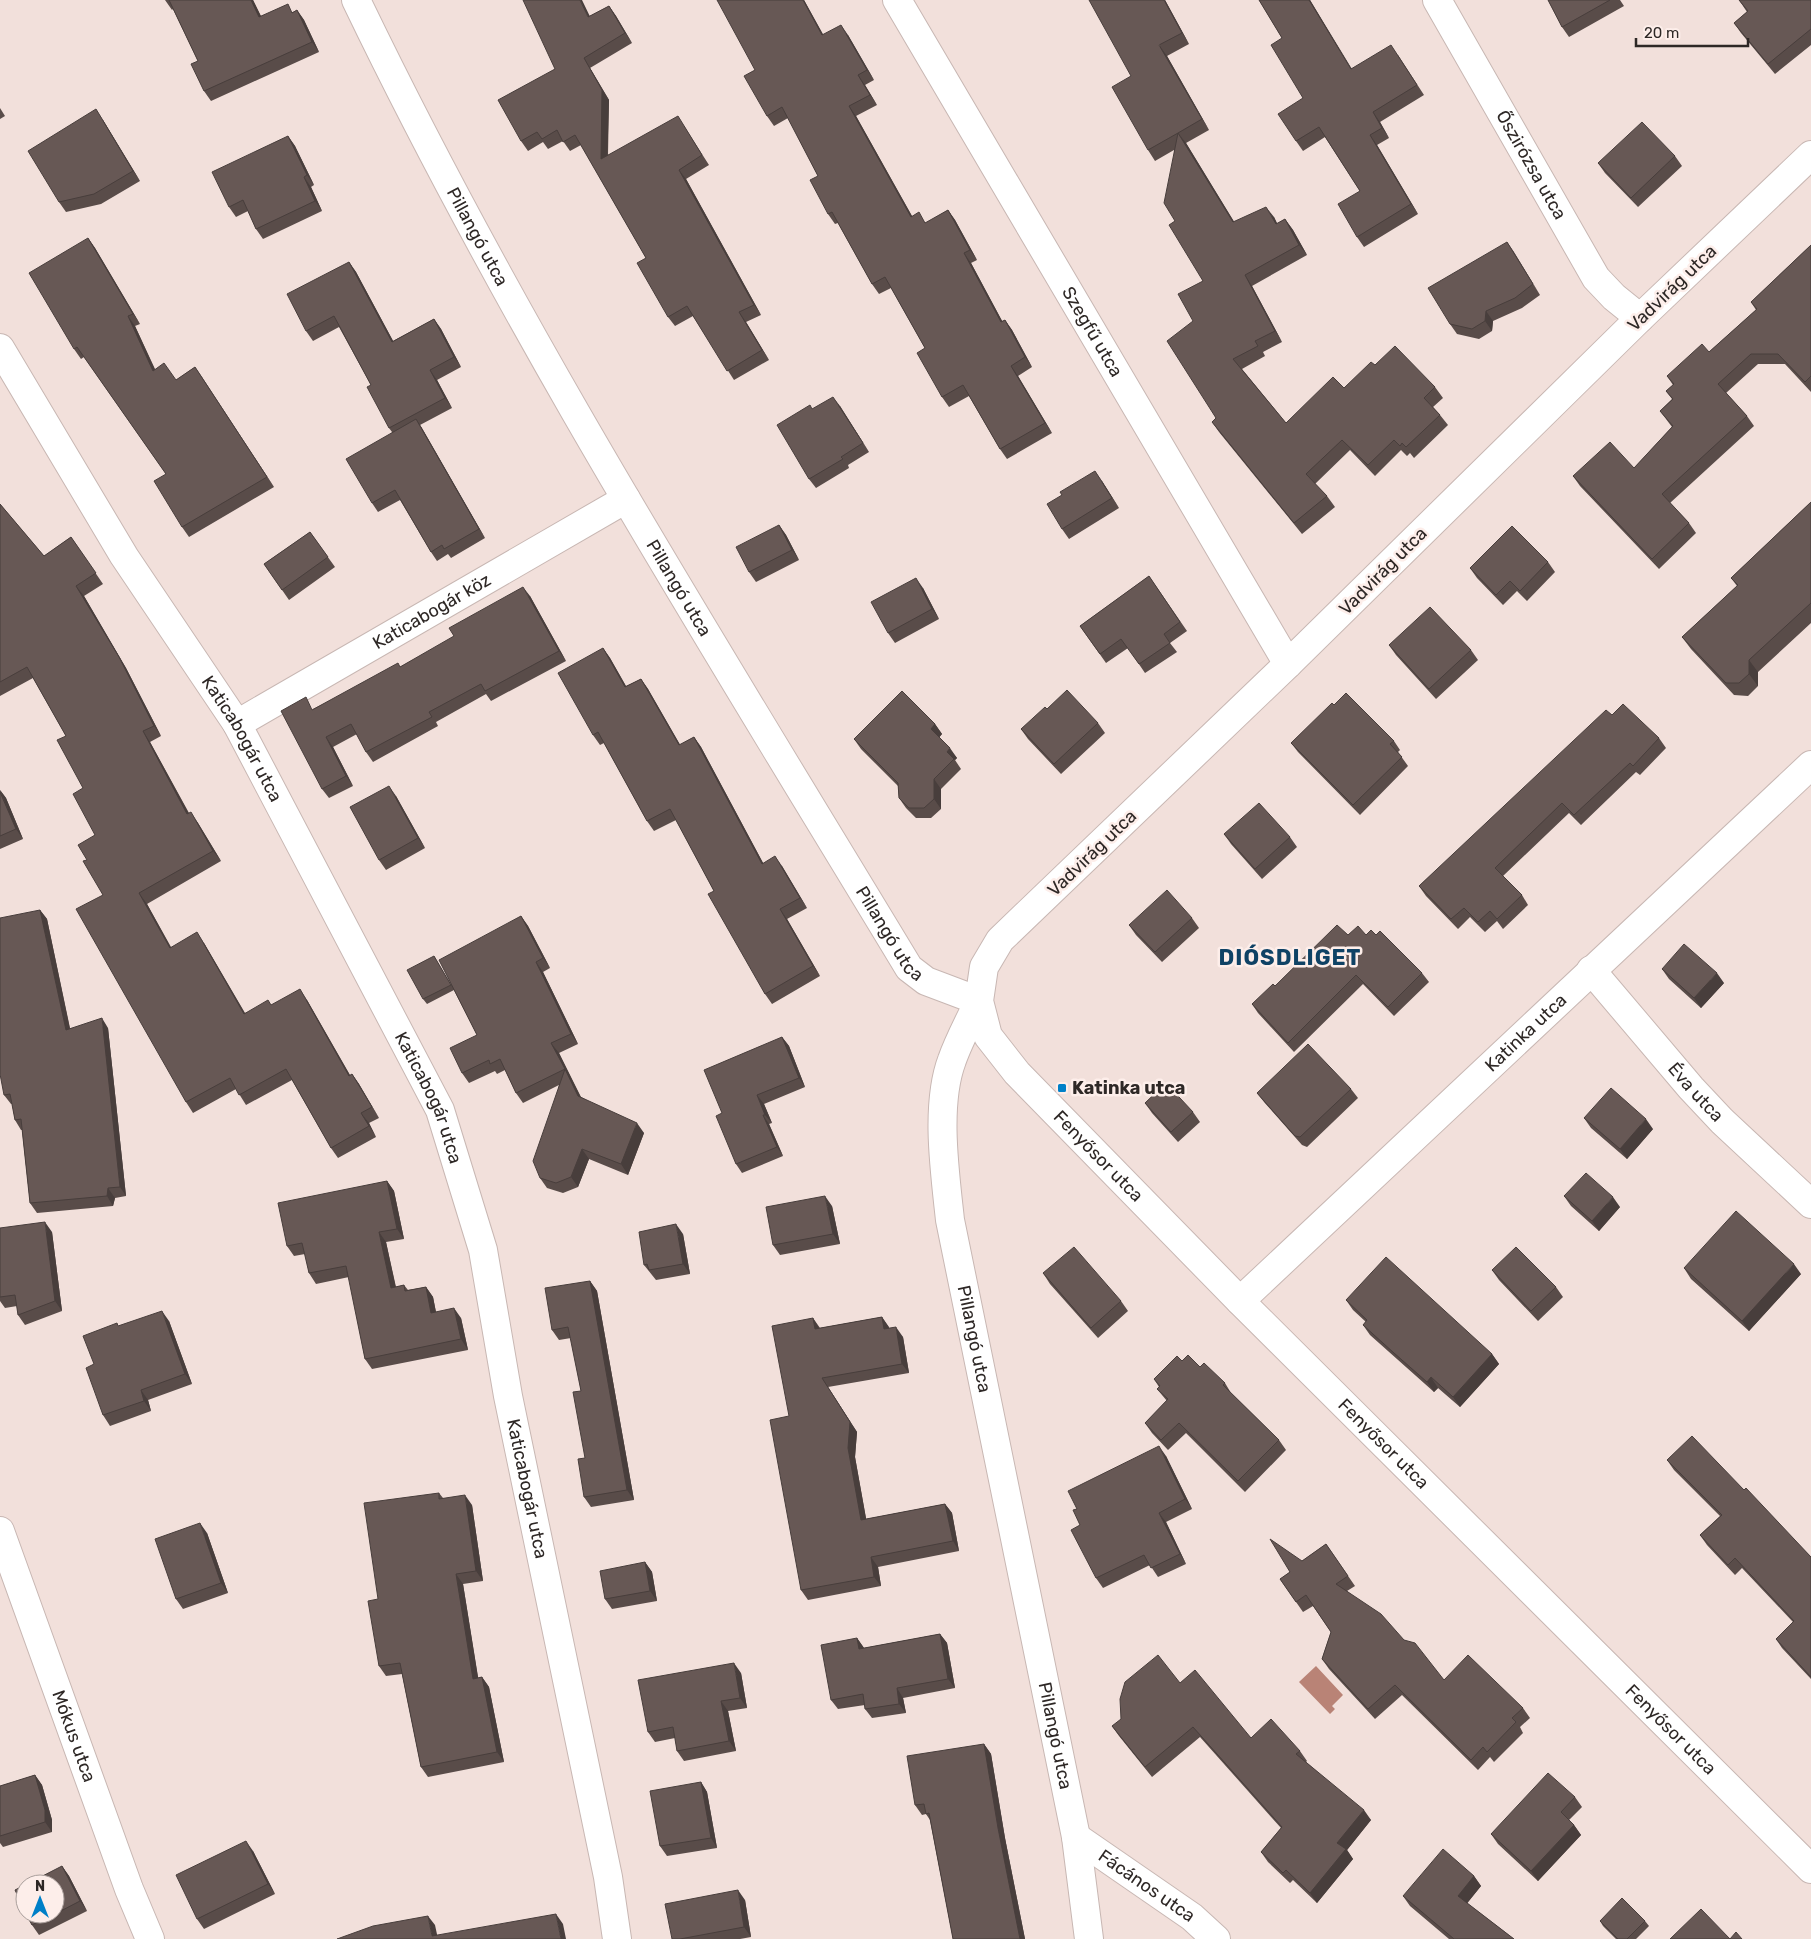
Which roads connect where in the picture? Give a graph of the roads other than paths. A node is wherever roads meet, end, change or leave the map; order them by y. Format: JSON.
{"nodes":[{"id":1,"x":356,"y":0,"type":"edge"},
{"id":2,"x":897,"y":0,"type":"edge"},
{"id":3,"x":1437,"y":0,"type":"edge"},
{"id":4,"x":1811,"y":155,"type":"edge"},
{"id":5,"x":1640,"y":318,"type":"junction"},
{"id":6,"x":0,"y":348,"type":"edge"},
{"id":7,"x":626,"y":499,"type":"junction"},
{"id":8,"x":1288,"y":664,"type":"junction"},
{"id":9,"x":237,"y":724,"type":"junction"},
{"id":10,"x":1811,"y":764,"type":"edge"},
{"id":11,"x":1591,"y":970,"type":"junction"},
{"id":12,"x":979,"y":1001,"type":"junction"},
{"id":13,"x":1811,"y":1204,"type":"edge"},
{"id":14,"x":1240,"y":1301,"type":"junction"},
{"id":15,"x":0,"y":1531,"type":"edge"},
{"id":16,"x":1076,"y":1836,"type":"junction"},
{"id":17,"x":1811,"y":1869,"type":"edge"},
{"id":18,"x":150,"y":1939,"type":"edge"},
{"id":19,"x":617,"y":1939,"type":"edge"},
{"id":20,"x":1089,"y":1939,"type":"edge"},
{"id":21,"x":1216,"y":1939,"type":"edge"}],
"edges":[{"from":1,"to":7,"type":"street","name":"Pillangó utca"},
{"from":2,"to":8,"type":"street","name":"Szegfű utca"},
{"from":3,"to":5,"type":"street","name":"Őszirózsa utca"},
{"from":4,"to":5,"type":"street","name":"Vadvirág utca"},
{"from":5,"to":8,"type":"street","name":"Vadvirág utca"},
{"from":6,"to":9,"type":"street","name":"Katicabogár utca"},
{"from":7,"to":9,"type":"street","name":"Katicabogár köz"},
{"from":7,"to":12,"type":"street","name":"Pillangó utca"},
{"from":8,"to":12,"type":"street","name":"Vadvirág utca"},
{"from":9,"to":19,"type":"street","name":"Katicabogár utca"},
{"from":10,"to":11,"type":"street","name":"Katinka utca"},
{"from":11,"to":13,"type":"street","name":"Éva utca"},
{"from":11,"to":14,"type":"street","name":"Katinka utca"},
{"from":12,"to":14,"type":"street","name":"Fenyősor utca"},
{"from":12,"to":16,"type":"street","name":"Pillangó utca"},
{"from":14,"to":17,"type":"street","name":"Fenyősor utca"},
{"from":15,"to":18,"type":"street","name":"Mókus utca"},
{"from":16,"to":20,"type":"street","name":"Pillangó utca"},
{"from":16,"to":21,"type":"street","name":"Fácános utca"}]}
